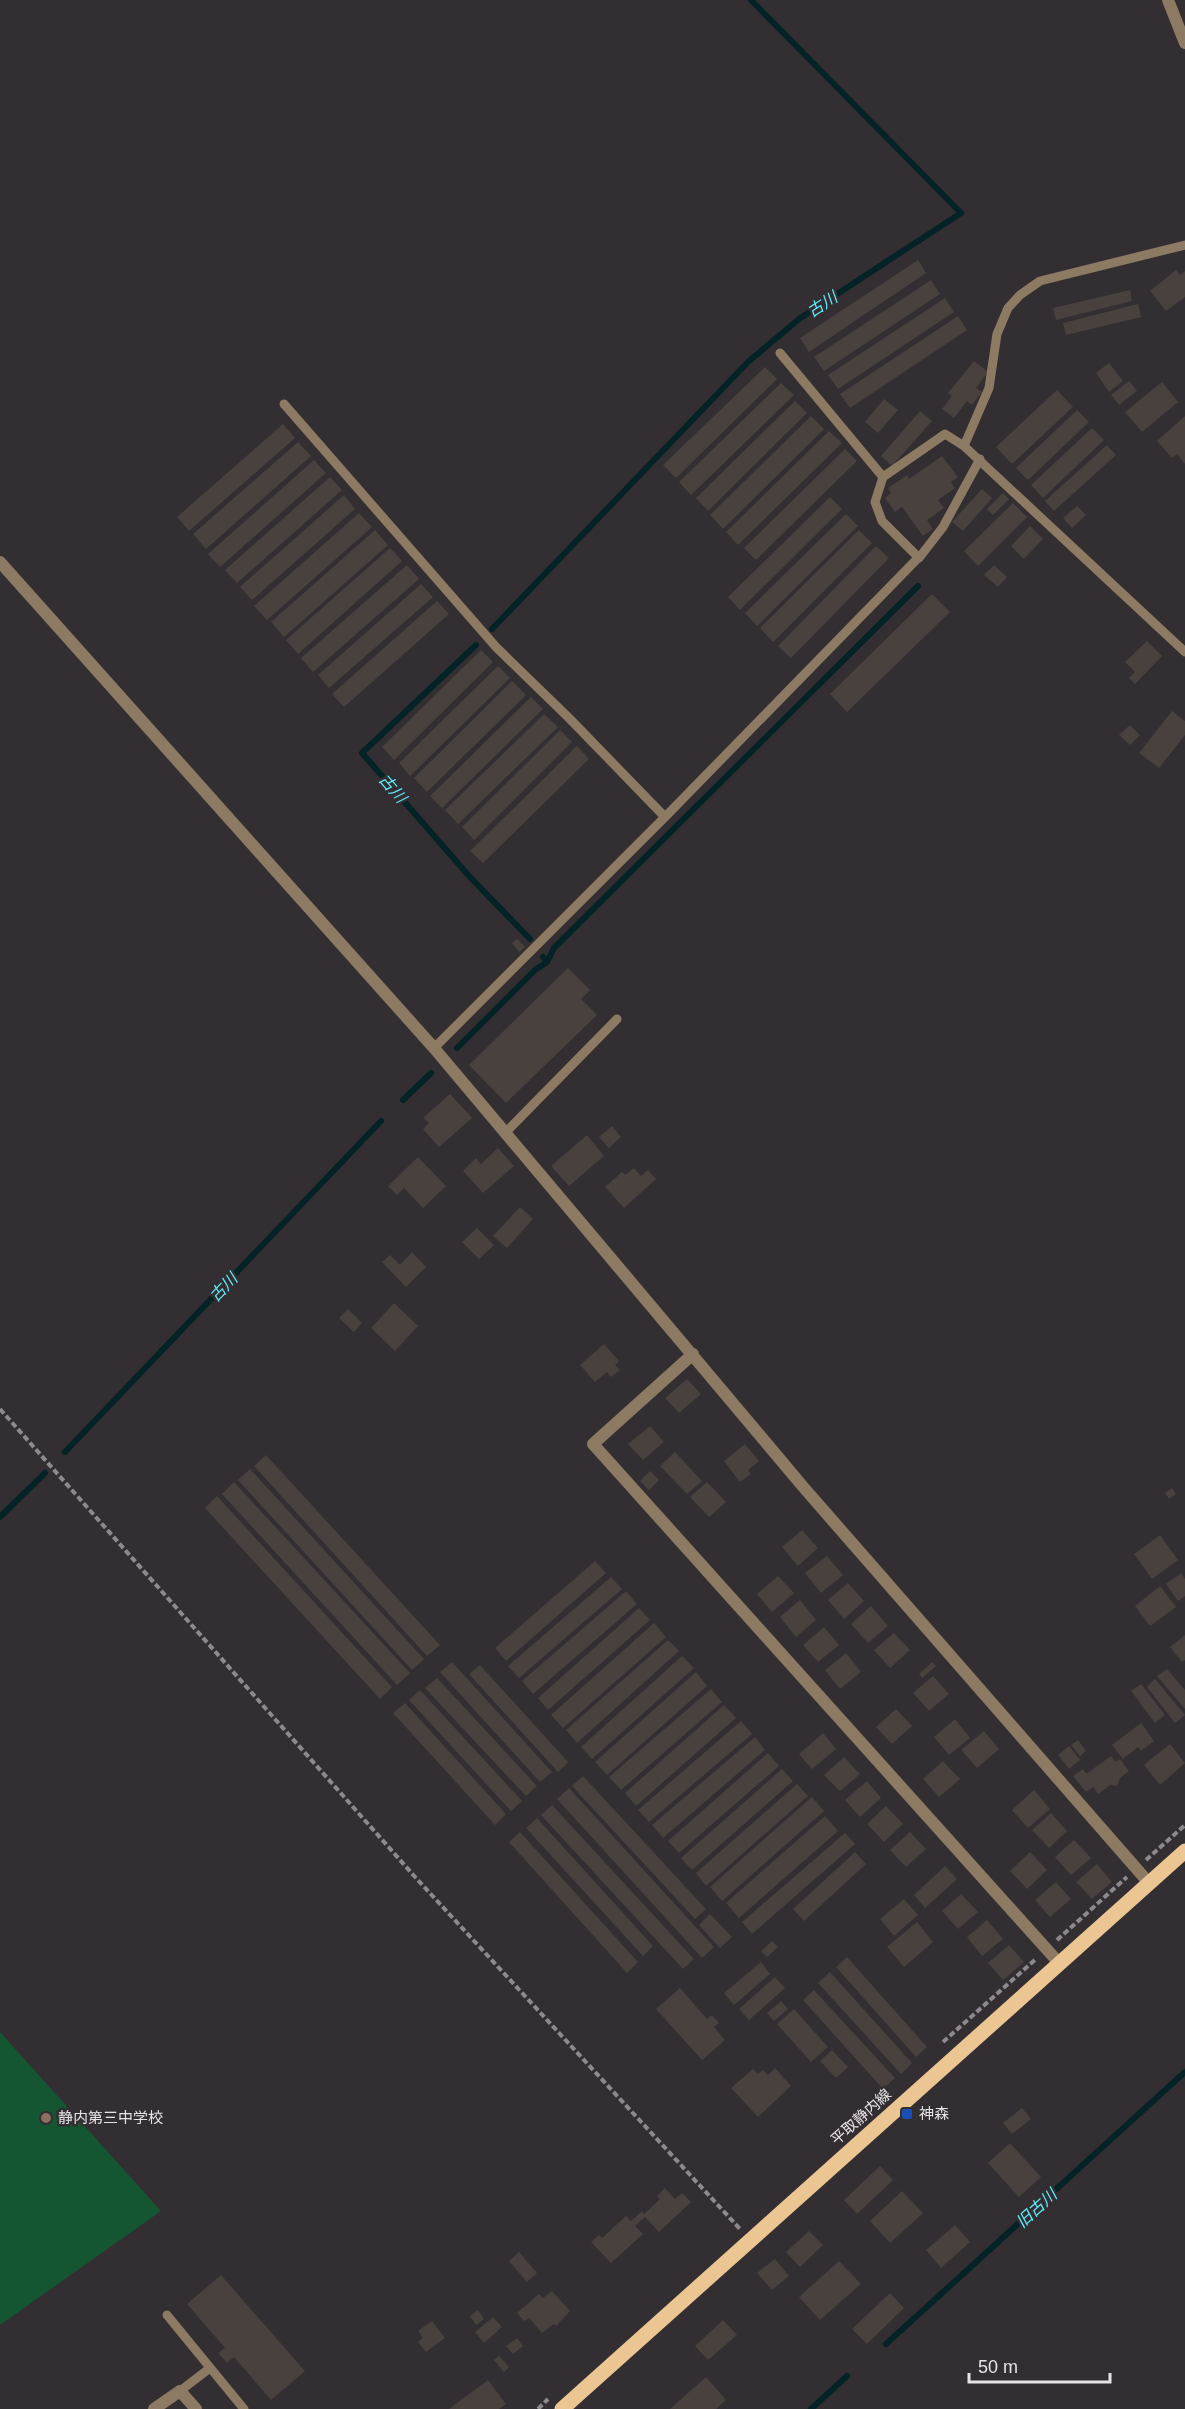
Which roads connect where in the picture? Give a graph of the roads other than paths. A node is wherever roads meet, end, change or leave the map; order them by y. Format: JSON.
{"nodes":[{"id":1,"x":1168,"y":0,"type":"edge"},
{"id":2,"x":1185,"y":42,"type":"edge"},
{"id":3,"x":1185,"y":245,"type":"edge"},
{"id":4,"x":780,"y":353,"type":"dead end"},
{"id":5,"x":284,"y":404,"type":"dead end"},
{"id":6,"x":964,"y":446,"type":"junction"},
{"id":7,"x":980,"y":459,"type":"junction"},
{"id":8,"x":883,"y":477,"type":"junction"},
{"id":9,"x":919,"y":557,"type":"junction"},
{"id":10,"x":0,"y":562,"type":"edge"},
{"id":11,"x":1185,"y":652,"type":"edge"},
{"id":12,"x":665,"y":817,"type":"junction"},
{"id":13,"x":617,"y":1019,"type":"dead end"},
{"id":14,"x":434,"y":1048,"type":"junction"},
{"id":15,"x":506,"y":1132,"type":"junction"},
{"id":16,"x":693,"y":1354,"type":"junction"},
{"id":17,"x":1185,"y":1851,"type":"edge"},
{"id":18,"x":1149,"y":1883,"type":"junction"},
{"id":19,"x":1060,"y":1964,"type":"junction"},
{"id":20,"x":167,"y":2315,"type":"dead end"},
{"id":21,"x":210,"y":2368,"type":"junction"},
{"id":22,"x":180,"y":2391,"type":"junction"},
{"id":23,"x":153,"y":2409,"type":"edge"},
{"id":24,"x":196,"y":2409,"type":"edge"},
{"id":25,"x":244,"y":2409,"type":"edge"},
{"id":26,"x":562,"y":2409,"type":"edge"}],
"edges":[{"from":1,"to":2,"type":"street"},
{"from":3,"to":6,"type":"lane"},
{"from":4,"to":8,"type":"lane"},
{"from":5,"to":12,"type":"lane"},
{"from":6,"to":7,"type":"lane"},
{"from":6,"to":8,"type":"lane"},
{"from":7,"to":9,"type":"lane"},
{"from":7,"to":11,"type":"lane"},
{"from":8,"to":9,"type":"lane"},
{"from":9,"to":12,"type":"lane"},
{"from":10,"to":14,"type":"street"},
{"from":12,"to":14,"type":"lane"},
{"from":13,"to":15,"type":"lane"},
{"from":14,"to":15,"type":"street"},
{"from":15,"to":16,"type":"street"},
{"from":16,"to":18,"type":"street"},
{"from":16,"to":19,"type":"street"},
{"from":17,"to":18,"type":"main road","name":"平取静内線"},
{"from":18,"to":19,"type":"main road","name":"平取静内線"},
{"from":19,"to":26,"type":"main road","name":"平取静内線"},
{"from":20,"to":21,"type":"lane"},
{"from":21,"to":22,"type":"lane"},
{"from":21,"to":25,"type":"lane"},
{"from":22,"to":23,"type":"street"},
{"from":22,"to":24,"type":"street"}]}
